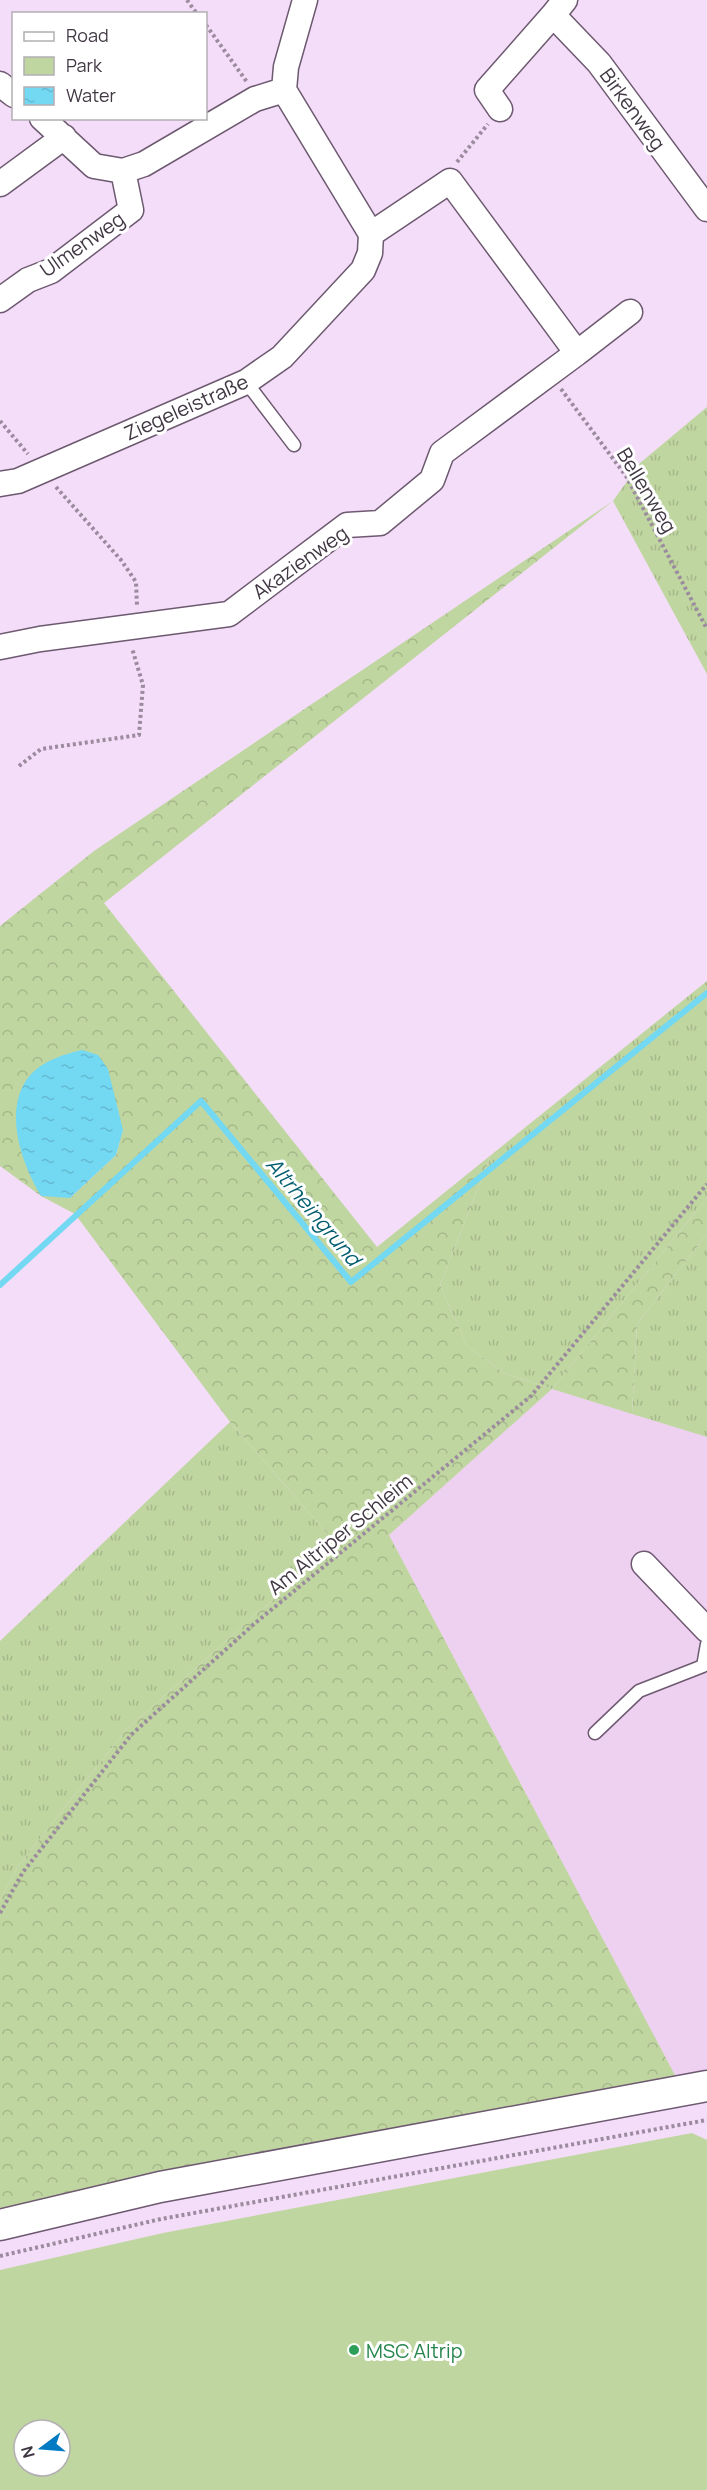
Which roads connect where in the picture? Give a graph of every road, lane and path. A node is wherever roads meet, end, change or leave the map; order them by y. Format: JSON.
{"nodes":[{"id":1,"x":305,"y":0,"type":"edge"},
{"id":2,"x":559,"y":8,"type":"edge"},
{"id":3,"x":207,"y":26,"type":"edge"},
{"id":4,"x":0,"y":84,"type":"edge"},
{"id":5,"x":285,"y":90,"type":"junction"},
{"id":6,"x":12,"y":93,"type":"edge"},
{"id":7,"x":255,"y":99,"type":"junction"},
{"id":8,"x":500,"y":109,"type":"joint"},
{"id":9,"x":44,"y":120,"type":"edge"},
{"id":10,"x":64,"y":137,"type":"junction"},
{"id":11,"x":123,"y":171,"type":"junction"},
{"id":12,"x":450,"y":181,"type":"junction"},
{"id":13,"x":0,"y":184,"type":"edge"},
{"id":14,"x":707,"y":209,"type":"edge"},
{"id":15,"x":371,"y":234,"type":"junction"},
{"id":16,"x":0,"y":300,"type":"edge"},
{"id":17,"x":630,"y":312,"type":"dead end"},
{"id":18,"x":577,"y":352,"type":"junction"},
{"id":19,"x":550,"y":374,"type":"junction"},
{"id":20,"x":246,"y":382,"type":"junction"},
{"id":21,"x":294,"y":445,"type":"dead end"},
{"id":22,"x":0,"y":484,"type":"edge"},
{"id":23,"x":707,"y":628,"type":"edge"},
{"id":24,"x":0,"y":647,"type":"edge"},
{"id":25,"x":707,"y":1184,"type":"edge"},
{"id":26,"x":644,"y":1564,"type":"dead end"},
{"id":27,"x":707,"y":1630,"type":"edge"},
{"id":28,"x":707,"y":1644,"type":"edge"},
{"id":29,"x":596,"y":1732,"type":"dead end"},
{"id":30,"x":0,"y":1913,"type":"edge"},
{"id":31,"x":707,"y":2085,"type":"edge"},
{"id":32,"x":707,"y":2120,"type":"edge"},
{"id":33,"x":0,"y":2225,"type":"edge"},
{"id":34,"x":0,"y":2256,"type":"edge"}],
"edges":[{"from":1,"to":5,"type":"street"},
{"from":2,"to":8,"type":"street","name":"Birkenweg"},
{"from":2,"to":14,"type":"street","name":"Birkenweg"},
{"from":3,"to":7,"type":"path"},
{"from":4,"to":6,"type":"street"},
{"from":5,"to":7,"type":"street"},
{"from":5,"to":15,"type":"street"},
{"from":7,"to":11,"type":"street"},
{"from":8,"to":12,"type":"path"},
{"from":9,"to":10,"type":"street"},
{"from":10,"to":11,"type":"street"},
{"from":10,"to":13,"type":"street"},
{"from":11,"to":16,"type":"street","name":"Ulmenweg"},
{"from":12,"to":15,"type":"street"},
{"from":12,"to":18,"type":"street"},
{"from":15,"to":20,"type":"street","name":"Ziegeleistraße"},
{"from":17,"to":18,"type":"street","name":"Akazienweg"},
{"from":18,"to":19,"type":"street","name":"Akazienweg"},
{"from":19,"to":23,"type":"path","name":"Bellenweg"},
{"from":19,"to":24,"type":"street","name":"Akazienweg"},
{"from":20,"to":21,"type":"lane"},
{"from":20,"to":22,"type":"street","name":"Ziegeleistraße"},
{"from":25,"to":30,"type":"path","name":"Am Altriper Schleim"},
{"from":26,"to":27,"type":"street"},
{"from":28,"to":29,"type":"lane"},
{"from":31,"to":33,"type":"street"},
{"from":32,"to":34,"type":"path"}]}
